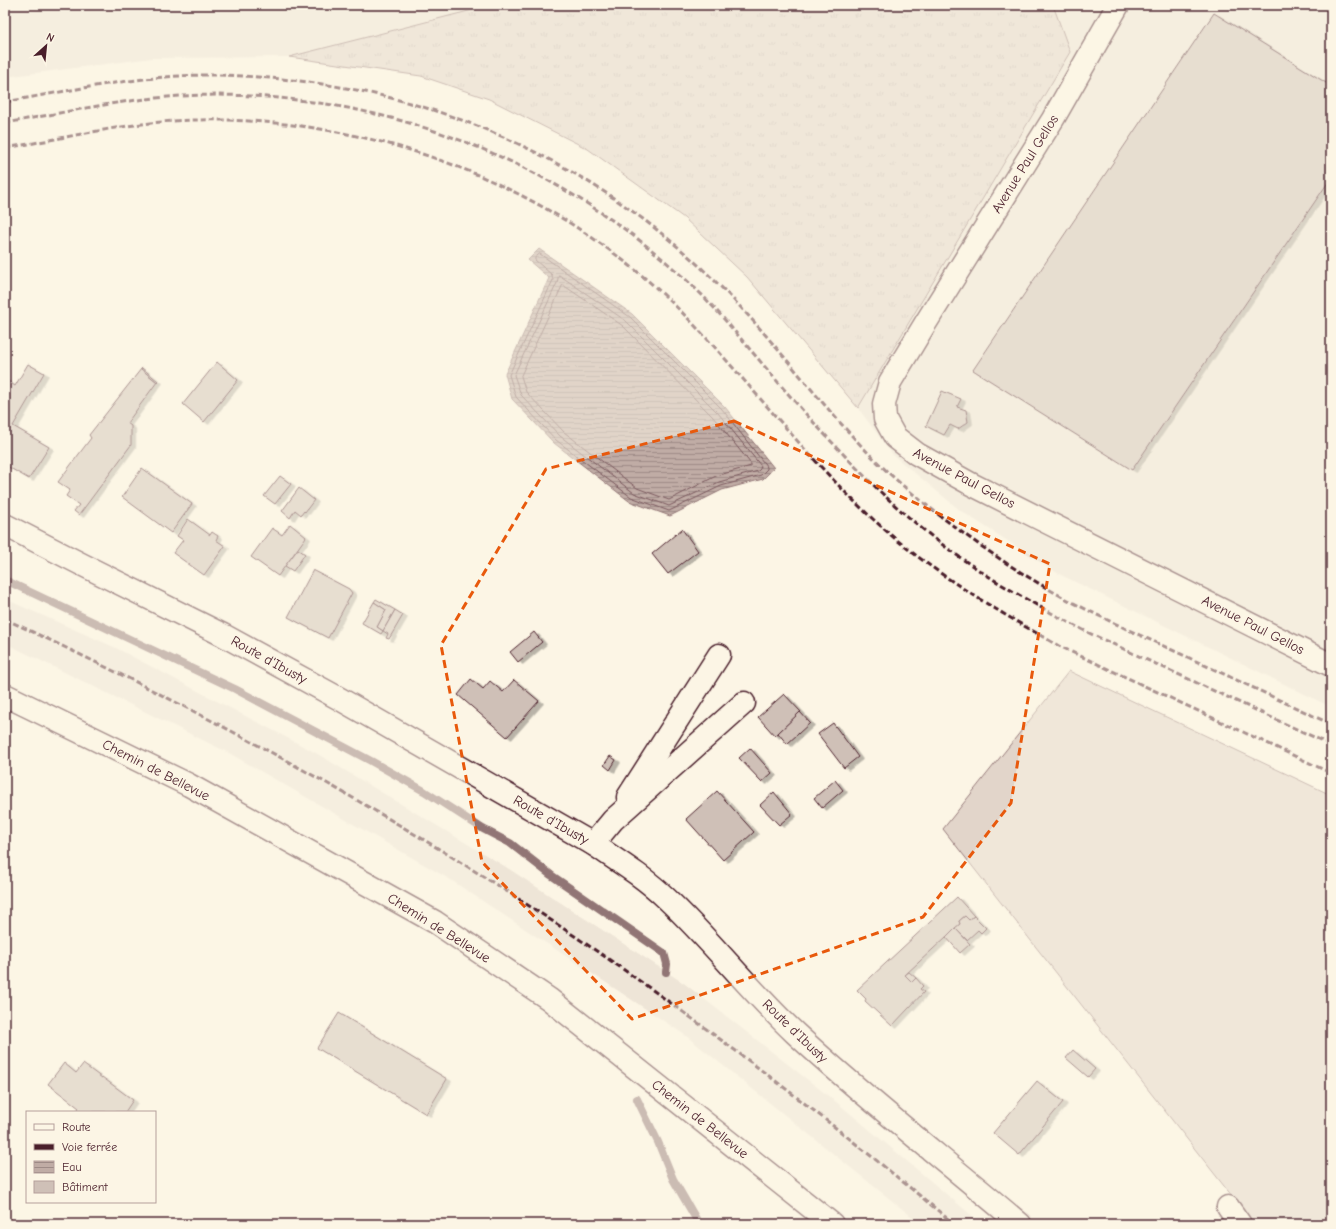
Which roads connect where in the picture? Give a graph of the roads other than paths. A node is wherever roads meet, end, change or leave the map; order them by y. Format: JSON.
{"nodes":[{"id":1,"x":1118,"y":5,"type":"edge"},
{"id":2,"x":5,"y":525,"type":"edge"},
{"id":3,"x":719,"y":655,"type":"dead end"},
{"id":4,"x":1331,"y":665,"type":"edge"},
{"id":5,"x":5,"y":695,"type":"edge"},
{"id":6,"x":744,"y":703,"type":"dead end"},
{"id":7,"x":613,"y":820,"type":"junction"},
{"id":8,"x":593,"y":844,"type":"junction"},
{"id":9,"x":832,"y":1224,"type":"edge"},
{"id":10,"x":1020,"y":1224,"type":"edge"}],
"edges":[{"from":1,"to":4,"type":"street","name":"Avenue Paul Gellos"},
{"from":2,"to":8,"type":"street","name":"Route d'Ibusty"},
{"from":3,"to":7,"type":"street"},
{"from":5,"to":9,"type":"street","name":"Chemin de Bellevue"},
{"from":6,"to":7,"type":"street"},
{"from":7,"to":8,"type":"street"},
{"from":8,"to":10,"type":"street","name":"Route d'Ibusty"}]}
